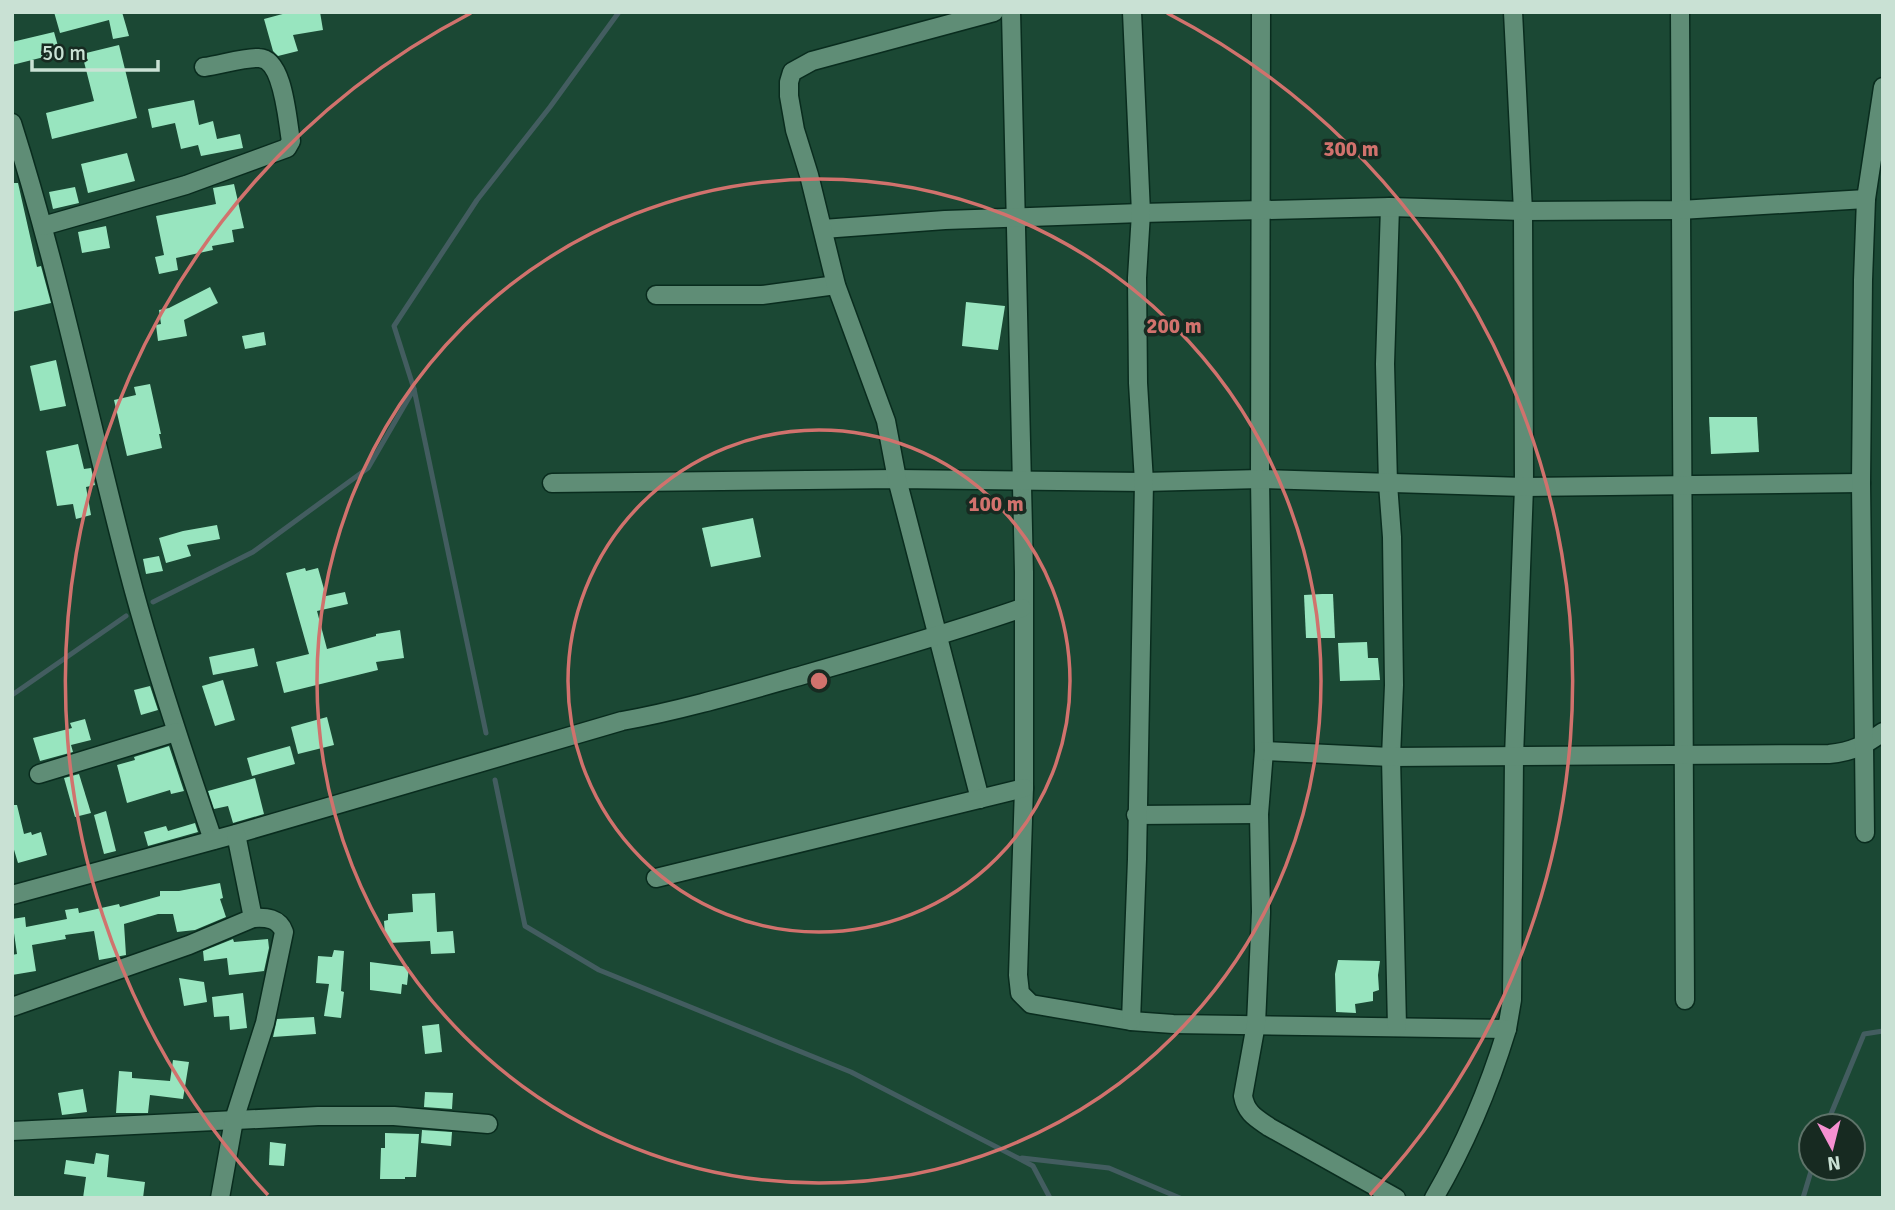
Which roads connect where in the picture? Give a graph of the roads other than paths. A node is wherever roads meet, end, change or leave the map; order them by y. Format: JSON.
{"nodes":[{"id":1,"x":994,"y":12,"type":"edge"},
{"id":2,"x":1011,"y":12,"type":"edge"},
{"id":3,"x":1132,"y":12,"type":"edge"},
{"id":4,"x":1261,"y":12,"type":"edge"},
{"id":5,"x":1513,"y":12,"type":"edge"},
{"id":6,"x":1680,"y":12,"type":"edge"},
{"id":7,"x":204,"y":67,"type":"dead end"},
{"id":8,"x":1883,"y":87,"type":"edge"},
{"id":9,"x":12,"y":122,"type":"edge"},
{"id":10,"x":1867,"y":199,"type":"junction"},
{"id":11,"x":1390,"y":207,"type":"junction"},
{"id":12,"x":1680,"y":210,"type":"junction"},
{"id":13,"x":1523,"y":211,"type":"junction"},
{"id":14,"x":1260,"y":212,"type":"junction"},
{"id":15,"x":1141,"y":213,"type":"junction"},
{"id":16,"x":1015,"y":219,"type":"junction"},
{"id":17,"x":43,"y":226,"type":"junction"},
{"id":18,"x":823,"y":229,"type":"junction"},
{"id":19,"x":836,"y":285,"type":"junction"},
{"id":20,"x":656,"y":295,"type":"dead end"},
{"id":21,"x":897,"y":479,"type":"junction"},
{"id":22,"x":1260,"y":479,"type":"junction"},
{"id":23,"x":1021,"y":480,"type":"junction"},
{"id":24,"x":1144,"y":482,"type":"junction"},
{"id":25,"x":552,"y":483,"type":"dead end"},
{"id":26,"x":1388,"y":484,"type":"junction"},
{"id":27,"x":1861,"y":484,"type":"junction"},
{"id":28,"x":1684,"y":486,"type":"junction"},
{"id":29,"x":1524,"y":487,"type":"junction"},
{"id":30,"x":1022,"y":608,"type":"junction"},
{"id":31,"x":939,"y":636,"type":"junction"},
{"id":32,"x":176,"y":732,"type":"junction"},
{"id":33,"x":1883,"y":732,"type":"edge"},
{"id":34,"x":1864,"y":746,"type":"junction"},
{"id":35,"x":1264,"y":751,"type":"junction"},
{"id":36,"x":1391,"y":757,"type":"junction"},
{"id":37,"x":1514,"y":757,"type":"junction"},
{"id":38,"x":1683,"y":757,"type":"junction"},
{"id":39,"x":39,"y":774,"type":"dead end"},
{"id":40,"x":1024,"y":788,"type":"junction"},
{"id":41,"x":981,"y":799,"type":"junction"},
{"id":42,"x":1259,"y":814,"type":"junction"},
{"id":43,"x":1136,"y":815,"type":"junction"},
{"id":44,"x":1865,"y":833,"type":"dead end"},
{"id":45,"x":236,"y":834,"type":"junction"},
{"id":46,"x":213,"y":840,"type":"junction"},
{"id":47,"x":656,"y":877,"type":"dead end"},
{"id":48,"x":12,"y":895,"type":"edge"},
{"id":49,"x":253,"y":918,"type":"junction"},
{"id":50,"x":1685,"y":1000,"type":"dead end"},
{"id":51,"x":12,"y":1007,"type":"edge"},
{"id":52,"x":1131,"y":1021,"type":"junction"},
{"id":53,"x":1256,"y":1024,"type":"junction"},
{"id":54,"x":1397,"y":1027,"type":"junction"},
{"id":55,"x":1507,"y":1029,"type":"junction"},
{"id":56,"x":234,"y":1120,"type":"junction"},
{"id":57,"x":488,"y":1124,"type":"dead end"},
{"id":58,"x":12,"y":1131,"type":"edge"},
{"id":59,"x":220,"y":1198,"type":"edge"},
{"id":60,"x":1396,"y":1198,"type":"edge"},
{"id":61,"x":1434,"y":1198,"type":"edge"}],
"edges":[{"from":1,"to":18,"type":"street"},
{"from":2,"to":16,"type":"street"},
{"from":3,"to":15,"type":"street"},
{"from":4,"to":14,"type":"street"},
{"from":5,"to":13,"type":"street"},
{"from":6,"to":12,"type":"street"},
{"from":7,"to":17,"type":"street"},
{"from":8,"to":10,"type":"street"},
{"from":9,"to":17,"type":"street"},
{"from":10,"to":12,"type":"street"},
{"from":10,"to":27,"type":"street"},
{"from":11,"to":13,"type":"street"},
{"from":11,"to":14,"type":"street"},
{"from":11,"to":26,"type":"street"},
{"from":12,"to":13,"type":"street"},
{"from":12,"to":28,"type":"street"},
{"from":13,"to":29,"type":"street"},
{"from":14,"to":15,"type":"street"},
{"from":14,"to":22,"type":"street"},
{"from":15,"to":16,"type":"street"},
{"from":15,"to":24,"type":"street"},
{"from":16,"to":18,"type":"street"},
{"from":16,"to":23,"type":"street"},
{"from":17,"to":32,"type":"street"},
{"from":18,"to":19,"type":"street"},
{"from":19,"to":20,"type":"street"},
{"from":19,"to":21,"type":"street"},
{"from":21,"to":23,"type":"street"},
{"from":21,"to":25,"type":"street"},
{"from":21,"to":31,"type":"street"},
{"from":22,"to":24,"type":"street"},
{"from":22,"to":26,"type":"street"},
{"from":22,"to":35,"type":"street"},
{"from":23,"to":24,"type":"street"},
{"from":23,"to":30,"type":"street"},
{"from":24,"to":43,"type":"street"},
{"from":26,"to":29,"type":"street"},
{"from":26,"to":36,"type":"street"},
{"from":27,"to":28,"type":"street"},
{"from":27,"to":34,"type":"street"},
{"from":28,"to":29,"type":"street"},
{"from":28,"to":38,"type":"street"},
{"from":29,"to":37,"type":"street"},
{"from":30,"to":31,"type":"street"},
{"from":30,"to":40,"type":"street"},
{"from":31,"to":41,"type":"street"},
{"from":31,"to":45,"type":"street"},
{"from":32,"to":39,"type":"street"},
{"from":32,"to":46,"type":"street"},
{"from":33,"to":34,"type":"street"},
{"from":34,"to":38,"type":"street"},
{"from":34,"to":44,"type":"street"},
{"from":35,"to":36,"type":"street"},
{"from":35,"to":42,"type":"street"},
{"from":36,"to":37,"type":"street"},
{"from":36,"to":54,"type":"street"},
{"from":37,"to":38,"type":"street"},
{"from":37,"to":55,"type":"street"},
{"from":38,"to":50,"type":"street"},
{"from":40,"to":41,"type":"street"},
{"from":40,"to":52,"type":"street"},
{"from":41,"to":47,"type":"street"},
{"from":42,"to":43,"type":"street"},
{"from":42,"to":53,"type":"street"},
{"from":43,"to":52,"type":"street"},
{"from":45,"to":46,"type":"street"},
{"from":45,"to":49,"type":"street"},
{"from":46,"to":48,"type":"street"},
{"from":49,"to":51,"type":"street"},
{"from":49,"to":56,"type":"street"},
{"from":52,"to":53,"type":"street"},
{"from":53,"to":54,"type":"street"},
{"from":53,"to":60,"type":"street"},
{"from":54,"to":55,"type":"street"},
{"from":55,"to":61,"type":"street"},
{"from":56,"to":57,"type":"street"},
{"from":56,"to":58,"type":"street"},
{"from":56,"to":59,"type":"street"}]}
